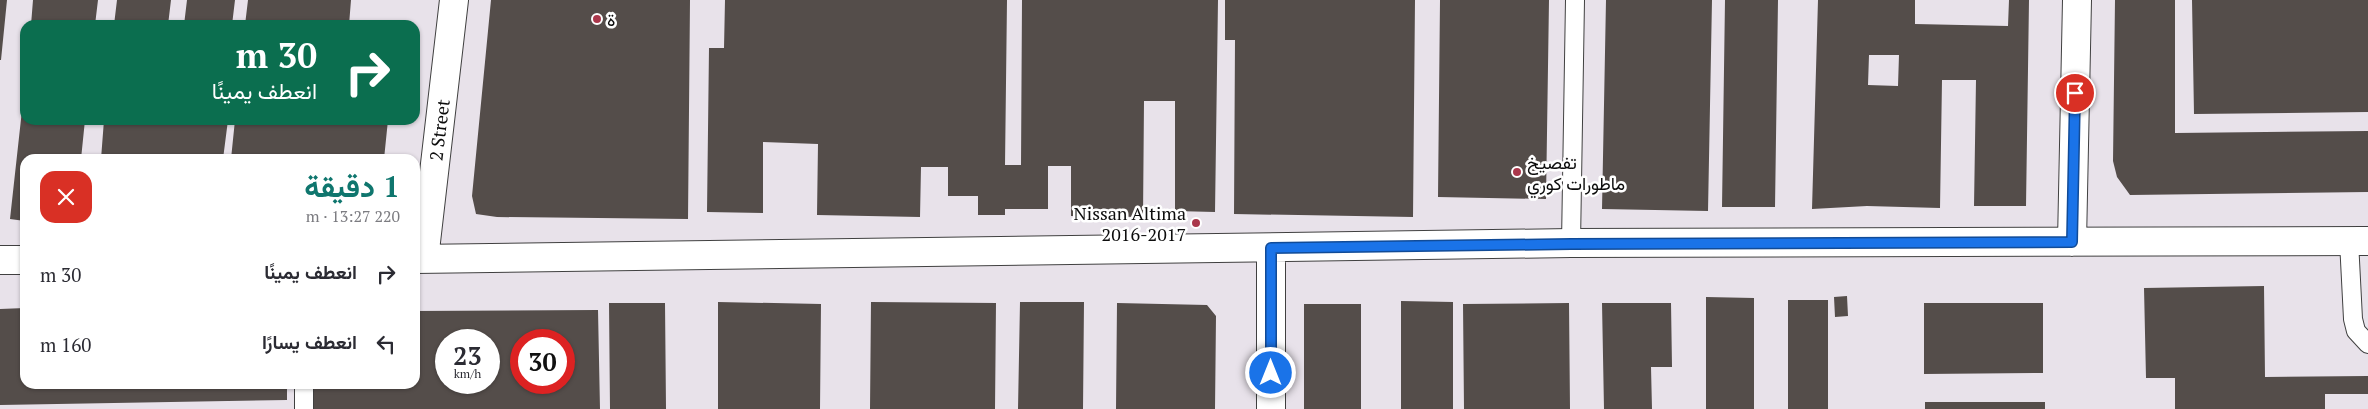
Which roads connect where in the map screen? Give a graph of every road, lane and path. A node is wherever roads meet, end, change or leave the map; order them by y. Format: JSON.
{"nodes":[{"id":1,"x":454,"y":0,"type":"edge"},
{"id":2,"x":1576,"y":0,"type":"edge"},
{"id":3,"x":2077,"y":0,"type":"edge"},
{"id":4,"x":2359,"y":241,"type":"edge"},
{"id":5,"x":2072,"y":242,"type":"junction"},
{"id":6,"x":1571,"y":244,"type":"junction"},
{"id":7,"x":1271,"y":248,"type":"junction"},
{"id":8,"x":420,"y":259,"type":"edge"},
{"id":9,"x":0,"y":260,"type":"edge"},
{"id":10,"x":20,"y":260,"type":"edge"},
{"id":11,"x":2368,"y":344,"type":"edge"},
{"id":12,"x":304,"y":389,"type":"edge"},
{"id":13,"x":304,"y":409,"type":"edge"},
{"id":14,"x":1271,"y":409,"type":"edge"}],
"edges":[{"from":1,"to":8,"type":"street","name":"2 Street"},
{"from":2,"to":6,"type":"lane"},
{"from":3,"to":5,"type":"street"},
{"from":4,"to":5,"type":"street"},
{"from":4,"to":11,"type":"lane"},
{"from":5,"to":6,"type":"street"},
{"from":6,"to":7,"type":"street"},
{"from":7,"to":8,"type":"street"},
{"from":7,"to":14,"type":"street"},
{"from":9,"to":10,"type":"street"},
{"from":12,"to":13,"type":"lane"}]}
